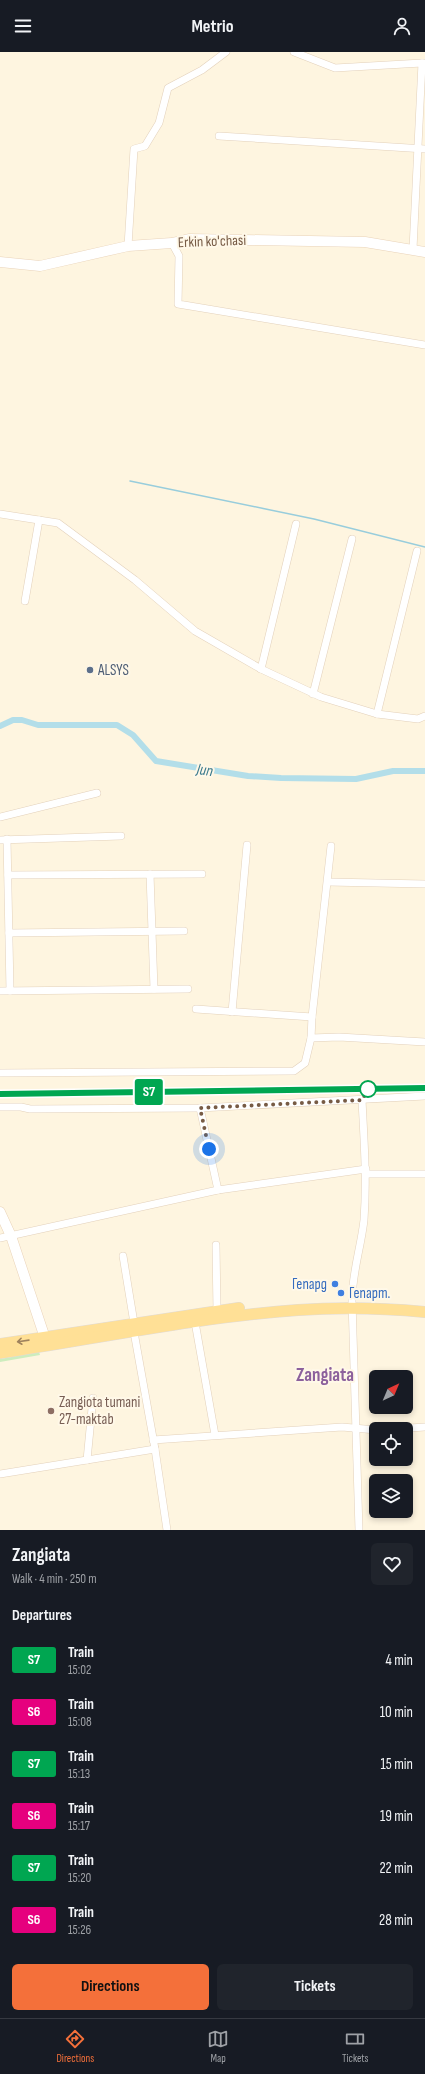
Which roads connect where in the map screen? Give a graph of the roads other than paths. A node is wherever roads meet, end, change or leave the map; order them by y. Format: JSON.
{"nodes":[{"id":1,"x":226,"y":52,"type":"edge"},
{"id":2,"x":294,"y":52,"type":"edge"},
{"id":3,"x":424,"y":63,"type":"edge"},
{"id":4,"x":219,"y":136,"type":"dead end"},
{"id":5,"x":425,"y":149,"type":"edge"},
{"id":6,"x":417,"y":150,"type":"junction"},
{"id":7,"x":172,"y":243,"type":"junction"},
{"id":8,"x":128,"y":246,"type":"junction"},
{"id":9,"x":413,"y":249,"type":"junction"},
{"id":10,"x":425,"y":252,"type":"edge"},
{"id":11,"x":0,"y":262,"type":"edge"},
{"id":12,"x":425,"y":346,"type":"edge"},
{"id":13,"x":0,"y":514,"type":"edge"},
{"id":14,"x":39,"y":520,"type":"junction"},
{"id":15,"x":296,"y":524,"type":"dead end"},
{"id":16,"x":352,"y":539,"type":"dead end"},
{"id":17,"x":417,"y":550,"type":"dead end"},
{"id":18,"x":25,"y":601,"type":"dead end"},
{"id":19,"x":261,"y":669,"type":"junction"},
{"id":20,"x":314,"y":694,"type":"junction"},
{"id":21,"x":376,"y":714,"type":"junction"},
{"id":22,"x":425,"y":716,"type":"edge"},
{"id":23,"x":97,"y":793,"type":"dead end"},
{"id":24,"x":0,"y":817,"type":"edge"},
{"id":25,"x":121,"y":836,"type":"dead end"},
{"id":26,"x":3,"y":840,"type":"edge"},
{"id":27,"x":247,"y":844,"type":"dead end"},
{"id":28,"x":331,"y":846,"type":"dead end"},
{"id":29,"x":150,"y":874,"type":"junction"},
{"id":30,"x":202,"y":874,"type":"dead end"},
{"id":31,"x":8,"y":876,"type":"junction"},
{"id":32,"x":328,"y":882,"type":"junction"},
{"id":33,"x":425,"y":884,"type":"edge"},
{"id":34,"x":153,"y":931,"type":"junction"},
{"id":35,"x":184,"y":931,"type":"dead end"},
{"id":36,"x":9,"y":933,"type":"junction"},
{"id":37,"x":188,"y":989,"type":"dead end"},
{"id":38,"x":154,"y":990,"type":"junction"},
{"id":39,"x":0,"y":991,"type":"edge"},
{"id":40,"x":10,"y":991,"type":"junction"},
{"id":41,"x":196,"y":1009,"type":"dead end"},
{"id":42,"x":232,"y":1012,"type":"junction"},
{"id":43,"x":312,"y":1017,"type":"junction"},
{"id":44,"x":311,"y":1038,"type":"junction"},
{"id":45,"x":425,"y":1042,"type":"edge"},
{"id":46,"x":0,"y":1073,"type":"edge"},
{"id":47,"x":425,"y":1096,"type":"edge"},
{"id":48,"x":362,"y":1100,"type":"junction"},
{"id":49,"x":0,"y":1107,"type":"edge"},
{"id":50,"x":200,"y":1108,"type":"junction"},
{"id":51,"x":366,"y":1172,"type":"junction"},
{"id":52,"x":425,"y":1174,"type":"edge"},
{"id":53,"x":218,"y":1190,"type":"junction"},
{"id":54,"x":0,"y":1212,"type":"edge"},
{"id":55,"x":11,"y":1236,"type":"junction"},
{"id":56,"x":0,"y":1238,"type":"edge"},
{"id":57,"x":216,"y":1245,"type":"dead end"},
{"id":58,"x":123,"y":1256,"type":"dead end"},
{"id":59,"x":352,"y":1305,"type":"junction"},
{"id":60,"x":425,"y":1306,"type":"edge"},
{"id":61,"x":217,"y":1311,"type":"junction"},
{"id":62,"x":425,"y":1312,"type":"edge"},
{"id":63,"x":195,"y":1322,"type":"junction"},
{"id":64,"x":134,"y":1327,"type":"junction"},
{"id":65,"x":47,"y":1342,"type":"junction"},
{"id":66,"x":0,"y":1344,"type":"edge"},
{"id":67,"x":0,"y":1353,"type":"edge"},
{"id":68,"x":93,"y":1398,"type":"dead end"},
{"id":69,"x":355,"y":1427,"type":"junction"},
{"id":70,"x":425,"y":1427,"type":"edge"},
{"id":71,"x":413,"y":1428,"type":"edge"},
{"id":72,"x":369,"y":1429,"type":"edge"},
{"id":73,"x":215,"y":1435,"type":"junction"},
{"id":74,"x":153,"y":1440,"type":"junction"},
{"id":75,"x":155,"y":1449,"type":"junction"},
{"id":76,"x":87,"y":1460,"type":"junction"},
{"id":77,"x":0,"y":1474,"type":"edge"},
{"id":78,"x":167,"y":1530,"type":"edge"},
{"id":79,"x":359,"y":1530,"type":"edge"}],
"edges":[{"from":1,"to":8,"type":"street"},
{"from":2,"to":3,"type":"street"},
{"from":3,"to":6,"type":"street"},
{"from":4,"to":6,"type":"street"},
{"from":5,"to":6,"type":"street"},
{"from":6,"to":9,"type":"street"},
{"from":7,"to":8,"type":"main road","name":"Erkin ko'chasi"},
{"from":7,"to":9,"type":"main road","name":"Erkin ko'chasi"},
{"from":7,"to":12,"type":"street"},
{"from":8,"to":11,"type":"main road","name":"Erkin ko'chasi"},
{"from":9,"to":10,"type":"main road","name":"Erkin ko'chasi"},
{"from":13,"to":14,"type":"street"},
{"from":14,"to":18,"type":"street"},
{"from":14,"to":19,"type":"street"},
{"from":15,"to":19,"type":"street"},
{"from":16,"to":20,"type":"street"},
{"from":17,"to":21,"type":"street"},
{"from":19,"to":20,"type":"street"},
{"from":20,"to":21,"type":"street"},
{"from":21,"to":22,"type":"street"},
{"from":23,"to":24,"type":"street"},
{"from":25,"to":26,"type":"street"},
{"from":26,"to":31,"type":"street"},
{"from":27,"to":42,"type":"street"},
{"from":28,"to":32,"type":"street"},
{"from":29,"to":30,"type":"street"},
{"from":29,"to":31,"type":"street"},
{"from":29,"to":34,"type":"street"},
{"from":31,"to":36,"type":"street"},
{"from":32,"to":33,"type":"street"},
{"from":32,"to":43,"type":"street"},
{"from":34,"to":35,"type":"street"},
{"from":34,"to":36,"type":"street"},
{"from":34,"to":38,"type":"street"},
{"from":36,"to":40,"type":"street"},
{"from":37,"to":38,"type":"street"},
{"from":38,"to":40,"type":"street"},
{"from":39,"to":40,"type":"street"},
{"from":41,"to":42,"type":"street"},
{"from":42,"to":43,"type":"street"},
{"from":43,"to":44,"type":"street"},
{"from":44,"to":45,"type":"street"},
{"from":44,"to":46,"type":"street"},
{"from":47,"to":48,"type":"street"},
{"from":48,"to":50,"type":"street"},
{"from":48,"to":51,"type":"street"},
{"from":49,"to":50,"type":"street"},
{"from":50,"to":53,"type":"street"},
{"from":51,"to":52,"type":"street"},
{"from":51,"to":53,"type":"street"},
{"from":51,"to":59,"type":"street"},
{"from":53,"to":55,"type":"street"},
{"from":54,"to":55,"type":"main road"},
{"from":55,"to":56,"type":"street"},
{"from":55,"to":65,"type":"main road"},
{"from":57,"to":61,"type":"street"},
{"from":58,"to":64,"type":"street"},
{"from":59,"to":60,"type":"main road"},
{"from":59,"to":61,"type":"main road"},
{"from":59,"to":62,"type":"main road"},
{"from":59,"to":63,"type":"main road"},
{"from":59,"to":69,"type":"street"},
{"from":61,"to":64,"type":"main road"},
{"from":63,"to":64,"type":"main road"},
{"from":63,"to":73,"type":"street"},
{"from":64,"to":65,"type":"main road"},
{"from":64,"to":74,"type":"street"},
{"from":65,"to":66,"type":"main road","one_way":true},
{"from":65,"to":67,"type":"main road"},
{"from":68,"to":76,"type":"street"},
{"from":69,"to":72,"type":"street"},
{"from":69,"to":73,"type":"street"},
{"from":69,"to":79,"type":"street"},
{"from":70,"to":71,"type":"street"},
{"from":73,"to":74,"type":"street"},
{"from":74,"to":75,"type":"street"},
{"from":75,"to":76,"type":"street"},
{"from":75,"to":78,"type":"street"},
{"from":76,"to":77,"type":"street"}]}
